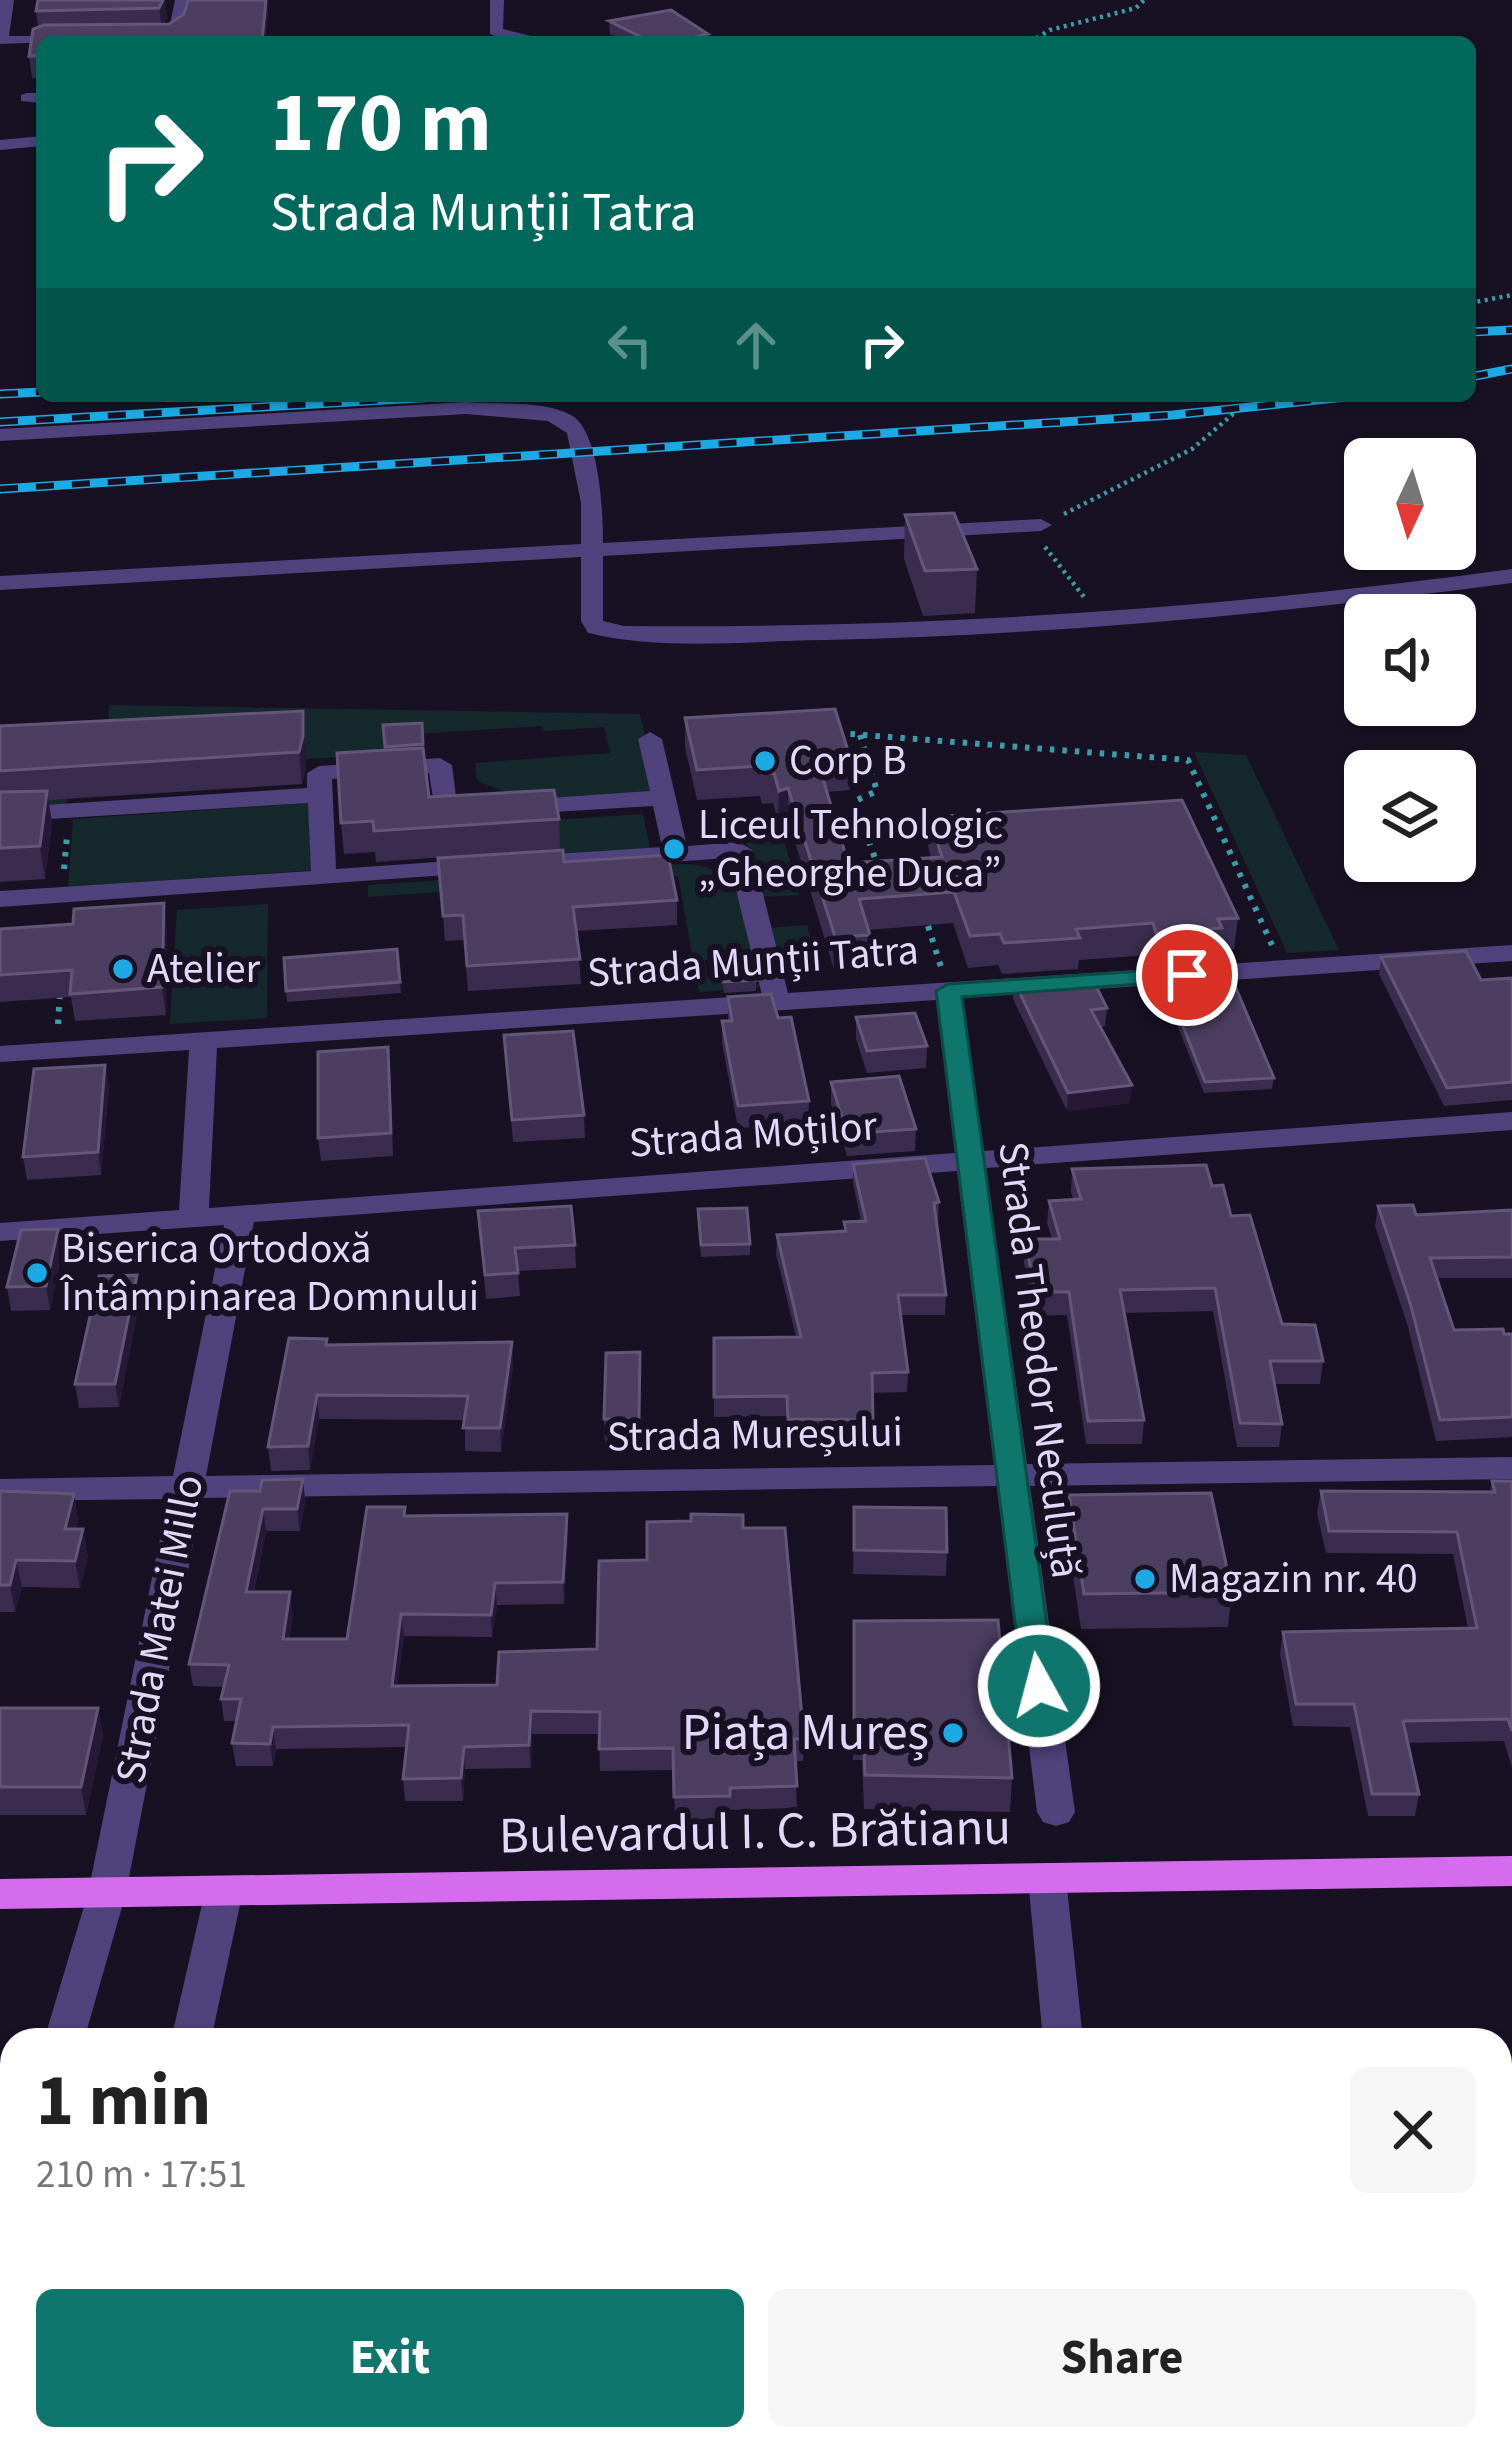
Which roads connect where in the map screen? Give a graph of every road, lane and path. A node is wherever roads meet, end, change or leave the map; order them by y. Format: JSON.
{"nodes":[{"id":1,"x":7,"y":0,"type":"edge"},
{"id":2,"x":182,"y":0,"type":"edge"},
{"id":3,"x":497,"y":0,"type":"edge"},
{"id":4,"x":1144,"y":0,"type":"edge"},
{"id":5,"x":155,"y":36,"type":"edge"},
{"id":6,"x":507,"y":36,"type":"edge"},
{"id":7,"x":1040,"y":36,"type":"edge"},
{"id":8,"x":36,"y":40,"type":"edge"},
{"id":9,"x":36,"y":142,"type":"edge"},
{"id":10,"x":0,"y":145,"type":"edge"},
{"id":11,"x":1512,"y":295,"type":"edge"},
{"id":12,"x":1476,"y":302,"type":"edge"},
{"id":13,"x":465,"y":402,"type":"edge"},
{"id":14,"x":1231,"y":402,"type":"edge"},
{"id":15,"x":0,"y":435,"type":"edge"},
{"id":16,"x":1041,"y":525,"type":"junction"},
{"id":17,"x":593,"y":550,"type":"junction"},
{"id":18,"x":1512,"y":576,"type":"edge"},
{"id":19,"x":0,"y":583,"type":"edge"},
{"id":20,"x":1094,"y":620,"type":"junction"},
{"id":21,"x":826,"y":732,"type":"edge"},
{"id":22,"x":860,"y":734,"type":"junction"},
{"id":23,"x":650,"y":739,"type":"dead end"},
{"id":24,"x":320,"y":795,"type":"junction"},
{"id":25,"x":664,"y":798,"type":"junction"},
{"id":26,"x":0,"y":815,"type":"edge"},
{"id":27,"x":676,"y":854,"type":"junction"},
{"id":28,"x":878,"y":869,"type":"edge"},
{"id":29,"x":324,"y":877,"type":"junction"},
{"id":30,"x":0,"y":898,"type":"edge"},
{"id":31,"x":1512,"y":953,"type":"edge"},
{"id":32,"x":1282,"y":968,"type":"junction"},
{"id":33,"x":61,"y":978,"type":"edge"},
{"id":34,"x":948,"y":991,"type":"junction"},
{"id":35,"x":777,"y":1002,"type":"junction"},
{"id":36,"x":204,"y":1040,"type":"junction"},
{"id":37,"x":56,"y":1050,"type":"junction"},
{"id":38,"x":0,"y":1054,"type":"edge"},
{"id":39,"x":1512,"y":1121,"type":"edge"},
{"id":40,"x":970,"y":1161,"type":"junction"},
{"id":41,"x":241,"y":1214,"type":"junction"},
{"id":42,"x":193,"y":1218,"type":"junction"},
{"id":43,"x":0,"y":1232,"type":"edge"},
{"id":44,"x":1512,"y":1468,"type":"edge"},
{"id":45,"x":1012,"y":1476,"type":"junction"},
{"id":46,"x":188,"y":1487,"type":"junction"},
{"id":47,"x":0,"y":1490,"type":"edge"},
{"id":48,"x":1056,"y":1812,"type":"dead end"},
{"id":49,"x":1512,"y":1871,"type":"edge"},
{"id":50,"x":1047,"y":1878,"type":"junction"},
{"id":51,"x":224,"y":1891,"type":"junction"},
{"id":52,"x":107,"y":1893,"type":"junction"},
{"id":53,"x":0,"y":1894,"type":"edge"},
{"id":54,"x":68,"y":2028,"type":"edge"},
{"id":55,"x":194,"y":2028,"type":"edge"},
{"id":56,"x":1062,"y":2028,"type":"edge"}],
"edges":[{"from":1,"to":8,"type":"street"},
{"from":2,"to":5,"type":"street"},
{"from":3,"to":6,"type":"street"},
{"from":4,"to":7,"type":"path"},
{"from":9,"to":10,"type":"street"},
{"from":11,"to":12,"type":"path"},
{"from":13,"to":15,"type":"street"},
{"from":13,"to":17,"type":"street"},
{"from":14,"to":16,"type":"path"},
{"from":16,"to":17,"type":"street"},
{"from":16,"to":20,"type":"path"},
{"from":17,"to":19,"type":"street"},
{"from":17,"to":20,"type":"street"},
{"from":18,"to":20,"type":"street"},
{"from":21,"to":22,"type":"path"},
{"from":22,"to":28,"type":"path"},
{"from":22,"to":32,"type":"path"},
{"from":23,"to":25,"type":"street"},
{"from":24,"to":25,"type":"street"},
{"from":24,"to":26,"type":"street"},
{"from":24,"to":29,"type":"street"},
{"from":25,"to":27,"type":"street"},
{"from":27,"to":29,"type":"street"},
{"from":27,"to":35,"type":"street"},
{"from":29,"to":30,"type":"street"},
{"from":31,"to":32,"type":"street","name":"Strada Munții Tatra"},
{"from":32,"to":34,"type":"street","name":"Strada Munții Tatra"},
{"from":33,"to":37,"type":"path"},
{"from":34,"to":35,"type":"street","name":"Strada Munții Tatra"},
{"from":34,"to":40,"type":"street","name":"Strada Theodor Neculuță"},
{"from":35,"to":36,"type":"street","name":"Strada Munții Tatra"},
{"from":36,"to":37,"type":"street","name":"Strada Munții Tatra"},
{"from":36,"to":42,"type":"street"},
{"from":37,"to":38,"type":"street","name":"Strada Munții Tatra"},
{"from":39,"to":40,"type":"street","name":"Strada Moților"},
{"from":40,"to":41,"type":"street","name":"Strada Moților"},
{"from":40,"to":45,"type":"street","name":"Strada Theodor Neculuță"},
{"from":41,"to":42,"type":"street","name":"Strada Moților"},
{"from":41,"to":46,"type":"street","name":"Strada Matei Millo"},
{"from":42,"to":43,"type":"street","name":"Strada Moților"},
{"from":44,"to":45,"type":"street","name":"Strada Mureșului"},
{"from":45,"to":46,"type":"street","name":"Strada Mureșului"},
{"from":45,"to":48,"type":"street","name":"Strada Theodor Neculuță"},
{"from":46,"to":47,"type":"street","name":"Strada Mureșului"},
{"from":46,"to":52,"type":"street","name":"Strada Matei Millo"},
{"from":49,"to":50,"type":"main road","name":"Bulevardul I. C. Brătianu"},
{"from":50,"to":51,"type":"main road","name":"Bulevardul I. C. Brătianu"},
{"from":50,"to":56,"type":"street"},
{"from":51,"to":52,"type":"main road","name":"Bulevardul I. C. Brătianu"},
{"from":51,"to":55,"type":"street"},
{"from":52,"to":53,"type":"main road","name":"Bulevardul I. C. Brătianu"},
{"from":52,"to":54,"type":"street","name":"Strada Matei Millo"}]}
